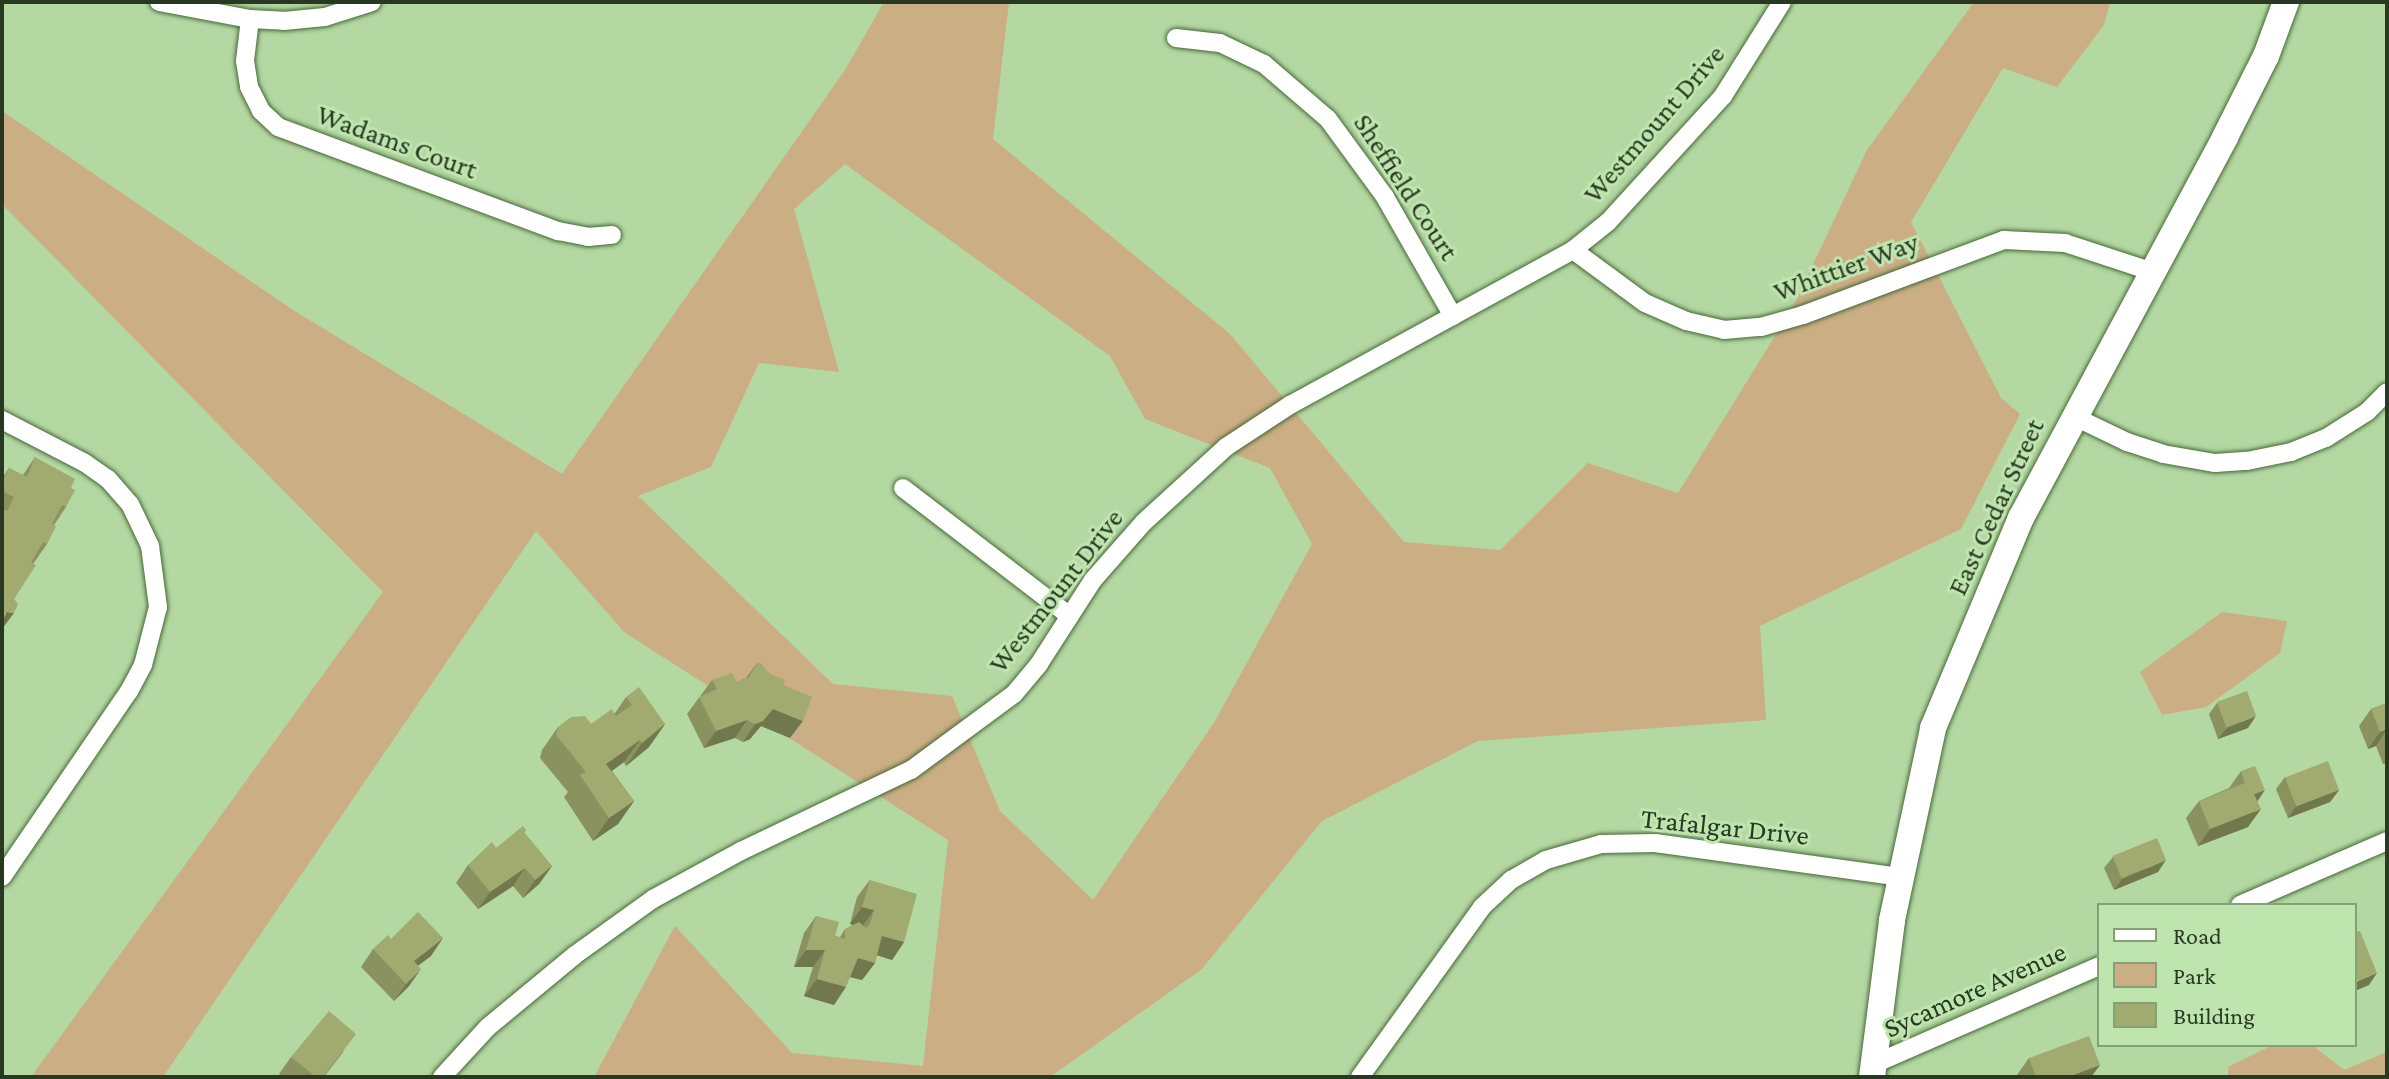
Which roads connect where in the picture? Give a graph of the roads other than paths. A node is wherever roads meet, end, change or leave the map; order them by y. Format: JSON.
{"nodes":[{"id":1,"x":159,"y":2,"type":"edge"},
{"id":2,"x":372,"y":2,"type":"edge"},
{"id":3,"x":1782,"y":2,"type":"edge"},
{"id":4,"x":2286,"y":2,"type":"edge"},
{"id":5,"x":250,"y":19,"type":"junction"},
{"id":6,"x":1176,"y":38,"type":"dead end"},
{"id":7,"x":612,"y":235,"type":"dead end"},
{"id":8,"x":1573,"y":250,"type":"junction"},
{"id":9,"x":2153,"y":272,"type":"junction"},
{"id":10,"x":1453,"y":316,"type":"junction"},
{"id":11,"x":2387,"y":392,"type":"edge"},
{"id":12,"x":2075,"y":417,"type":"junction"},
{"id":13,"x":2,"y":420,"type":"edge"},
{"id":14,"x":903,"y":488,"type":"dead end"},
{"id":15,"x":1070,"y":616,"type":"junction"},
{"id":16,"x":2387,"y":841,"type":"edge"},
{"id":17,"x":5,"y":868,"type":"edge"},
{"id":18,"x":1900,"y":877,"type":"junction"},
{"id":19,"x":2245,"y":903,"type":"edge"},
{"id":20,"x":2097,"y":967,"type":"edge"},
{"id":21,"x":1873,"y":1071,"type":"edge"},
{"id":22,"x":442,"y":1077,"type":"edge"},
{"id":23,"x":1360,"y":1077,"type":"edge"}],
"edges":[{"from":1,"to":5,"type":"street"},
{"from":2,"to":5,"type":"street"},
{"from":3,"to":8,"type":"street","name":"Westmount Drive"},
{"from":4,"to":9,"type":"main road","name":"East Cedar Street"},
{"from":5,"to":7,"type":"street","name":"Wadams Court"},
{"from":6,"to":10,"type":"street","name":"Sheffield Court"},
{"from":8,"to":9,"type":"street","name":"Whittier Way"},
{"from":8,"to":10,"type":"street","name":"Westmount Drive"},
{"from":9,"to":12,"type":"main road","name":"East Cedar Street"},
{"from":10,"to":15,"type":"street","name":"Westmount Drive"},
{"from":11,"to":12,"type":"street"},
{"from":12,"to":18,"type":"main road","name":"East Cedar Street"},
{"from":13,"to":17,"type":"street"},
{"from":14,"to":15,"type":"street"},
{"from":15,"to":22,"type":"street","name":"Westmount Drive"},
{"from":16,"to":19,"type":"street"},
{"from":18,"to":21,"type":"main road","name":"East Cedar Street"},
{"from":18,"to":23,"type":"street","name":"Trafalgar Drive"},
{"from":20,"to":21,"type":"street","name":"Sycamore Avenue"}]}
